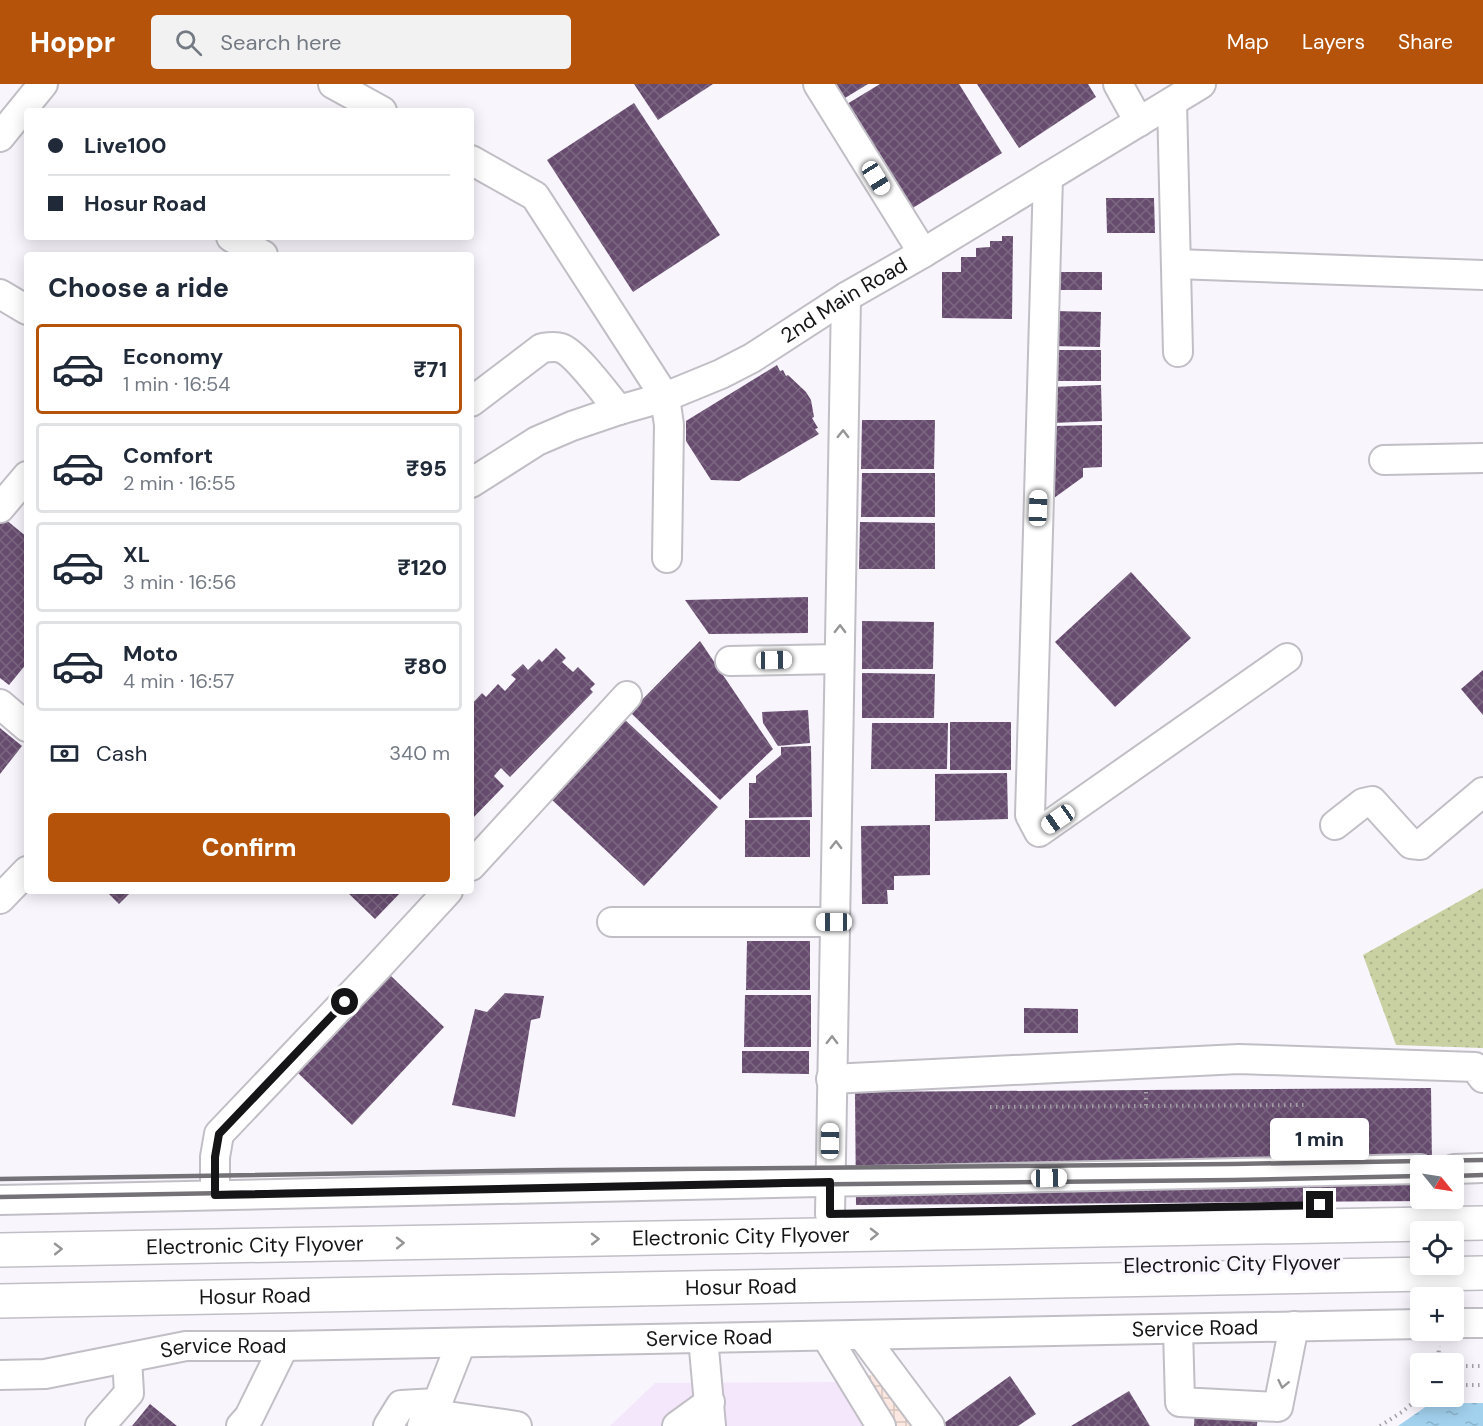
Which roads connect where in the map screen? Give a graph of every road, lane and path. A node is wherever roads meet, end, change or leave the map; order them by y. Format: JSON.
{"nodes":[{"id":1,"x":43,"y":84,"type":"edge"},
{"id":2,"x":333,"y":84,"type":"edge"},
{"id":3,"x":818,"y":84,"type":"edge"},
{"id":4,"x":1118,"y":84,"type":"edge"},
{"id":5,"x":1201,"y":84,"type":"edge"},
{"id":6,"x":1172,"y":102,"type":"junction"},
{"id":7,"x":377,"y":108,"type":"edge"},
{"id":8,"x":11,"y":120,"type":"edge"},
{"id":9,"x":1139,"y":122,"type":"junction"},
{"id":10,"x":474,"y":162,"type":"edge"},
{"id":11,"x":1048,"y":177,"type":"junction"},
{"id":12,"x":236,"y":240,"type":"edge"},
{"id":13,"x":258,"y":252,"type":"edge"},
{"id":14,"x":923,"y":253,"type":"junction"},
{"id":15,"x":1176,"y":264,"type":"junction"},
{"id":16,"x":1483,"y":275,"type":"edge"},
{"id":17,"x":0,"y":294,"type":"edge"},
{"id":18,"x":846,"y":297,"type":"junction"},
{"id":19,"x":24,"y":308,"type":"edge"},
{"id":20,"x":1178,"y":352,"type":"dead end"},
{"id":21,"x":664,"y":397,"type":"junction"},
{"id":22,"x":474,"y":400,"type":"edge"},
{"id":23,"x":619,"y":410,"type":"junction"},
{"id":24,"x":1483,"y":458,"type":"edge"},
{"id":25,"x":1384,"y":460,"type":"dead end"},
{"id":26,"x":24,"y":480,"type":"edge"},
{"id":27,"x":474,"y":481,"type":"edge"},
{"id":28,"x":0,"y":508,"type":"edge"},
{"id":29,"x":667,"y":558,"type":"dead end"},
{"id":30,"x":839,"y":658,"type":"junction"},
{"id":31,"x":1287,"y":658,"type":"dead end"},
{"id":32,"x":730,"y":661,"type":"dead end"},
{"id":33,"x":627,"y":696,"type":"dead end"},
{"id":34,"x":0,"y":704,"type":"edge"},
{"id":35,"x":24,"y":724,"type":"edge"},
{"id":36,"x":1483,"y":792,"type":"edge"},
{"id":37,"x":1335,"y":825,"type":"dead end"},
{"id":38,"x":474,"y":863,"type":"edge"},
{"id":39,"x":24,"y":874,"type":"edge"},
{"id":40,"x":445,"y":894,"type":"edge"},
{"id":41,"x":0,"y":899,"type":"edge"},
{"id":42,"x":612,"y":922,"type":"dead end"},
{"id":43,"x":834,"y":922,"type":"junction"},
{"id":44,"x":1483,"y":1078,"type":"edge"},
{"id":45,"x":831,"y":1079,"type":"junction"},
{"id":46,"x":1307,"y":1105,"type":"dead end"},
{"id":47,"x":990,"y":1107,"type":"dead end"},
{"id":48,"x":1464,"y":1168,"type":"edge"},
{"id":49,"x":1483,"y":1168,"type":"edge"},
{"id":50,"x":1410,"y":1169,"type":"edge"},
{"id":51,"x":215,"y":1195,"type":"junction"},
{"id":52,"x":830,"y":1198,"type":"junction"},
{"id":53,"x":0,"y":1200,"type":"edge"},
{"id":54,"x":1483,"y":1202,"type":"edge"},
{"id":55,"x":1483,"y":1223,"type":"edge"},
{"id":56,"x":0,"y":1229,"type":"edge"},
{"id":57,"x":0,"y":1250,"type":"edge"},
{"id":58,"x":1483,"y":1260,"type":"edge"},
{"id":59,"x":1410,"y":1261,"type":"edge"},
{"id":60,"x":1464,"y":1261,"type":"edge"},
{"id":61,"x":1483,"y":1273,"type":"edge"},
{"id":62,"x":0,"y":1283,"type":"edge"},
{"id":63,"x":0,"y":1301,"type":"edge"},
{"id":64,"x":1464,"y":1323,"type":"edge"},
{"id":65,"x":1483,"y":1323,"type":"edge"},
{"id":66,"x":1410,"y":1324,"type":"edge"},
{"id":67,"x":1294,"y":1326,"type":"junction"},
{"id":68,"x":1178,"y":1329,"type":"junction"},
{"id":69,"x":862,"y":1335,"type":"junction"},
{"id":70,"x":826,"y":1336,"type":"junction"},
{"id":71,"x":703,"y":1338,"type":"junction"},
{"id":72,"x":461,"y":1342,"type":"junction"},
{"id":73,"x":284,"y":1346,"type":"junction"},
{"id":74,"x":127,"y":1358,"type":"junction"},
{"id":75,"x":1464,"y":1366,"type":"edge"},
{"id":76,"x":1483,"y":1366,"type":"edge"},
{"id":77,"x":0,"y":1375,"type":"edge"},
{"id":78,"x":1464,"y":1385,"type":"edge"},
{"id":79,"x":1483,"y":1385,"type":"edge"},
{"id":80,"x":1410,"y":1405,"type":"edge"},
{"id":81,"x":430,"y":1414,"type":"edge"},
{"id":82,"x":711,"y":1414,"type":"edge"},
{"id":83,"x":100,"y":1426,"type":"edge"},
{"id":84,"x":241,"y":1426,"type":"edge"},
{"id":85,"x":388,"y":1426,"type":"edge"},
{"id":86,"x":517,"y":1426,"type":"edge"},
{"id":87,"x":677,"y":1426,"type":"edge"},
{"id":88,"x":881,"y":1426,"type":"edge"},
{"id":89,"x":930,"y":1426,"type":"edge"},
{"id":90,"x":1380,"y":1426,"type":"edge"}],
"edges":[{"from":1,"to":8,"type":"street"},
{"from":2,"to":7,"type":"street"},
{"from":3,"to":14,"type":"street"},
{"from":4,"to":9,"type":"street"},
{"from":5,"to":6,"type":"street","name":"2nd Main Road"},
{"from":6,"to":9,"type":"street","name":"2nd Main Road"},
{"from":6,"to":15,"type":"street"},
{"from":9,"to":11,"type":"street","name":"2nd Main Road"},
{"from":10,"to":21,"type":"street"},
{"from":11,"to":14,"type":"street","name":"2nd Main Road"},
{"from":11,"to":31,"type":"street"},
{"from":12,"to":13,"type":"street"},
{"from":14,"to":18,"type":"street","name":"2nd Main Road"},
{"from":15,"to":16,"type":"street"},
{"from":15,"to":20,"type":"street"},
{"from":17,"to":19,"type":"street"},
{"from":18,"to":21,"type":"street","name":"2nd Main Road"},
{"from":30,"to":18,"type":"street","one_way":true},
{"from":21,"to":23,"type":"street","name":"2nd Main Road"},
{"from":21,"to":29,"type":"street"},
{"from":22,"to":23,"type":"street"},
{"from":23,"to":27,"type":"street","name":"2nd Main Road"},
{"from":24,"to":25,"type":"street"},
{"from":26,"to":28,"type":"street"},
{"from":30,"to":32,"type":"street"},
{"from":43,"to":30,"type":"street","one_way":true},
{"from":33,"to":38,"type":"street"},
{"from":34,"to":35,"type":"street"},
{"from":36,"to":37,"type":"street"},
{"from":39,"to":41,"type":"street"},
{"from":40,"to":51,"type":"street"},
{"from":42,"to":43,"type":"street"},
{"from":45,"to":43,"type":"street","one_way":true},
{"from":44,"to":45,"type":"street"},
{"from":45,"to":52,"type":"street"},
{"from":46,"to":47,"type":"path"},
{"from":48,"to":49,"type":"street"},
{"from":50,"to":52,"type":"street"},
{"from":51,"to":52,"type":"street"},
{"from":51,"to":53,"type":"street"},
{"from":52,"to":54,"type":"highway"},
{"from":52,"to":56,"type":"highway"},
{"from":57,"to":55,"type":"highway","name":"Electronic City Flyover","one_way":true},
{"from":58,"to":60,"type":"highway"},
{"from":59,"to":62,"type":"highway","name":"Electronic City Flyover"},
{"from":61,"to":63,"type":"highway","name":"Hosur Road"},
{"from":64,"to":65,"type":"street"},
{"from":66,"to":67,"type":"street","name":"Service Road"},
{"from":67,"to":68,"type":"street","name":"Service Road"},
{"from":67,"to":68,"type":"street","one_way":true},
{"from":68,"to":69,"type":"street","name":"Service Road"},
{"from":69,"to":70,"type":"street","name":"Service Road"},
{"from":69,"to":89,"type":"street"},
{"from":70,"to":71,"type":"street","name":"Service Road"},
{"from":70,"to":88,"type":"street"},
{"from":71,"to":72,"type":"street","name":"Service Road"},
{"from":71,"to":82,"type":"street"},
{"from":72,"to":73,"type":"street","name":"Service Road"},
{"from":72,"to":81,"type":"street"},
{"from":73,"to":74,"type":"street","name":"Service Road"},
{"from":73,"to":84,"type":"street"},
{"from":74,"to":77,"type":"street","name":"Service Road"},
{"from":74,"to":83,"type":"street"},
{"from":75,"to":76,"type":"path"},
{"from":78,"to":79,"type":"path"},
{"from":80,"to":90,"type":"path"},
{"from":81,"to":85,"type":"street"},
{"from":81,"to":86,"type":"street"},
{"from":82,"to":87,"type":"street"}]}
